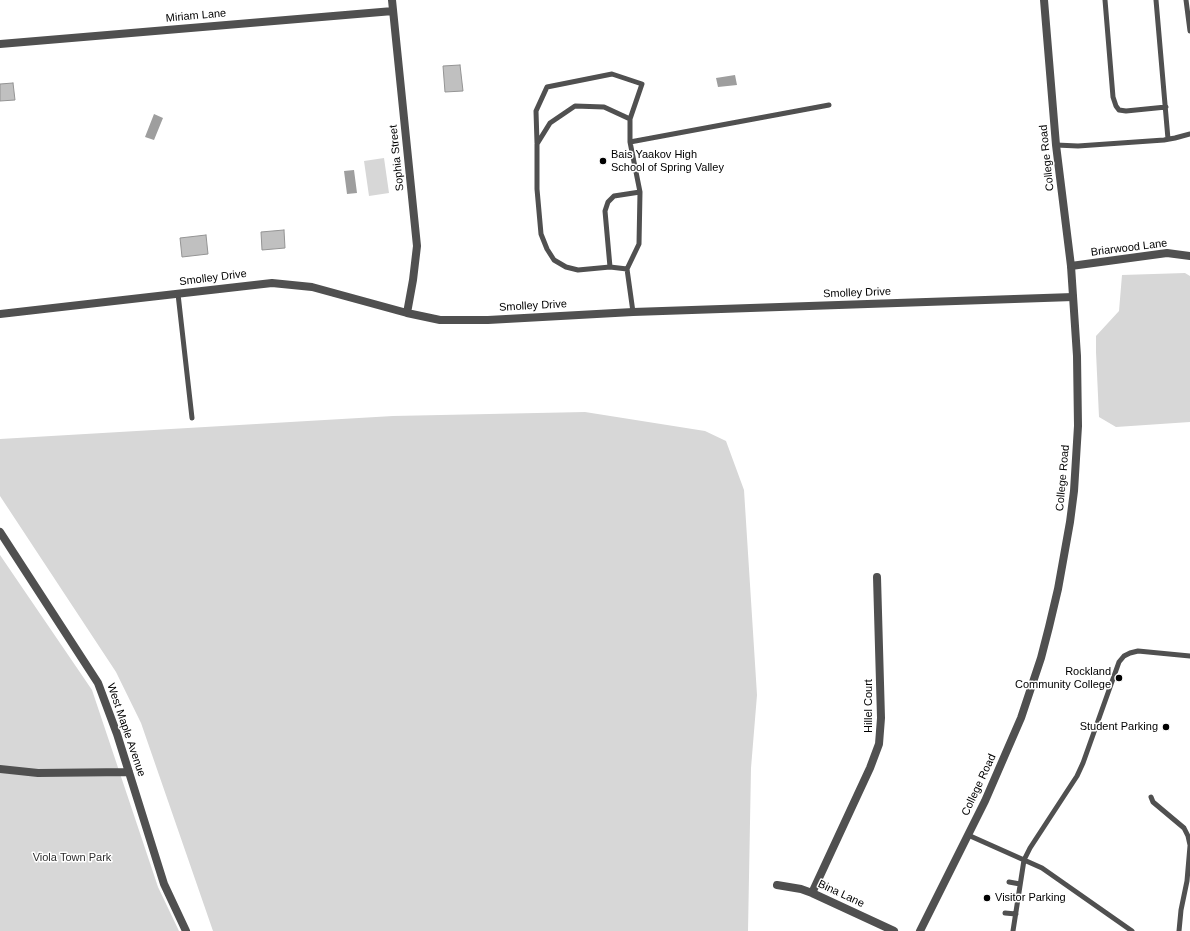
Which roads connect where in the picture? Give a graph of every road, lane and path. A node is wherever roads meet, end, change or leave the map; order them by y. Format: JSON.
{"nodes":[{"id":1,"x":392,"y":0,"type":"edge"},
{"id":2,"x":1044,"y":0,"type":"edge"},
{"id":3,"x":1105,"y":0,"type":"edge"},
{"id":4,"x":1156,"y":0,"type":"edge"},
{"id":5,"x":1186,"y":0,"type":"edge"},
{"id":6,"x":393,"y":11,"type":"junction"},
{"id":7,"x":1190,"y":31,"type":"edge"},
{"id":8,"x":0,"y":44,"type":"edge"},
{"id":9,"x":829,"y":105,"type":"dead end"},
{"id":10,"x":1166,"y":107,"type":"junction"},
{"id":11,"x":630,"y":119,"type":"junction"},
{"id":12,"x":1190,"y":134,"type":"edge"},
{"id":13,"x":1168,"y":139,"type":"junction"},
{"id":14,"x":630,"y":142,"type":"junction"},
{"id":15,"x":537,"y":144,"type":"junction"},
{"id":16,"x":1056,"y":145,"type":"junction"},
{"id":17,"x":640,"y":192,"type":"junction"},
{"id":18,"x":1190,"y":256,"type":"edge"},
{"id":19,"x":1071,"y":266,"type":"junction"},
{"id":20,"x":610,"y":267,"type":"junction"},
{"id":21,"x":628,"y":269,"type":"junction"},
{"id":22,"x":178,"y":294,"type":"junction"},
{"id":23,"x":1073,"y":297,"type":"junction"},
{"id":24,"x":633,"y":312,"type":"junction"},
{"id":25,"x":407,"y":313,"type":"junction"},
{"id":26,"x":0,"y":314,"type":"edge"},
{"id":27,"x":192,"y":418,"type":"dead end"},
{"id":28,"x":0,"y":532,"type":"edge"},
{"id":29,"x":3,"y":543,"type":"edge"},
{"id":30,"x":877,"y":577,"type":"dead end"},
{"id":31,"x":1190,"y":656,"type":"edge"},
{"id":32,"x":0,"y":769,"type":"edge"},
{"id":33,"x":129,"y":772,"type":"junction"},
{"id":34,"x":1152,"y":797,"type":"dead end"},
{"id":35,"x":968,"y":835,"type":"junction"},
{"id":36,"x":1190,"y":845,"type":"edge"},
{"id":37,"x":1024,"y":860,"type":"junction"},
{"id":38,"x":1009,"y":882,"type":"dead end"},
{"id":39,"x":1020,"y":884,"type":"junction"},
{"id":40,"x":776,"y":885,"type":"dead end"},
{"id":41,"x":1188,"y":890,"type":"edge"},
{"id":42,"x":812,"y":893,"type":"junction"},
{"id":43,"x":1005,"y":913,"type":"dead end"},
{"id":44,"x":1016,"y":914,"type":"junction"},
{"id":45,"x":186,"y":931,"type":"edge"},
{"id":46,"x":894,"y":931,"type":"edge"},
{"id":47,"x":920,"y":931,"type":"edge"},
{"id":48,"x":1013,"y":931,"type":"edge"},
{"id":49,"x":1132,"y":931,"type":"edge"},
{"id":50,"x":1179,"y":931,"type":"edge"}],
"edges":[{"from":1,"to":6,"type":"street","name":"Sophia Street"},
{"from":2,"to":16,"type":"street","name":"College Road"},
{"from":3,"to":10,"type":"lane"},
{"from":4,"to":10,"type":"lane"},
{"from":5,"to":7,"type":"lane"},
{"from":6,"to":8,"type":"street","name":"Miriam Lane"},
{"from":6,"to":25,"type":"street","name":"Sophia Street"},
{"from":9,"to":14,"type":"lane"},
{"from":10,"to":13,"type":"lane"},
{"from":11,"to":14,"type":"lane"},
{"from":11,"to":15,"type":"lane"},
{"from":11,"to":15,"type":"lane"},
{"from":12,"to":13,"type":"lane"},
{"from":13,"to":16,"type":"lane"},
{"from":14,"to":17,"type":"lane"},
{"from":15,"to":20,"type":"lane"},
{"from":16,"to":19,"type":"street","name":"College Road"},
{"from":17,"to":20,"type":"lane"},
{"from":17,"to":21,"type":"lane"},
{"from":18,"to":19,"type":"street","name":"Briarwood Lane"},
{"from":19,"to":23,"type":"street","name":"College Road"},
{"from":20,"to":21,"type":"lane"},
{"from":21,"to":24,"type":"lane"},
{"from":22,"to":25,"type":"street","name":"Smolley Drive"},
{"from":22,"to":26,"type":"street","name":"Smolley Drive"},
{"from":22,"to":27,"type":"lane"},
{"from":23,"to":24,"type":"street","name":"Smolley Drive"},
{"from":23,"to":35,"type":"street","name":"College Road"},
{"from":24,"to":25,"type":"street","name":"Smolley Drive"},
{"from":28,"to":29,"type":"street","name":"West Maple Avenue"},
{"from":29,"to":33,"type":"street","name":"West Maple Avenue"},
{"from":30,"to":42,"type":"street","name":"Hillel Court"},
{"from":31,"to":37,"type":"lane"},
{"from":32,"to":33,"type":"street"},
{"from":33,"to":45,"type":"street","name":"West Maple Avenue"},
{"from":34,"to":36,"type":"lane"},
{"from":35,"to":37,"type":"lane"},
{"from":35,"to":47,"type":"street","name":"College Road"},
{"from":36,"to":41,"type":"lane"},
{"from":37,"to":39,"type":"lane"},
{"from":37,"to":49,"type":"lane"},
{"from":38,"to":39,"type":"lane"},
{"from":39,"to":44,"type":"lane"},
{"from":40,"to":42,"type":"street","name":"Bina Lane"},
{"from":41,"to":50,"type":"lane"},
{"from":42,"to":46,"type":"street","name":"Bina Lane"},
{"from":43,"to":44,"type":"lane"},
{"from":44,"to":48,"type":"lane"}]}
